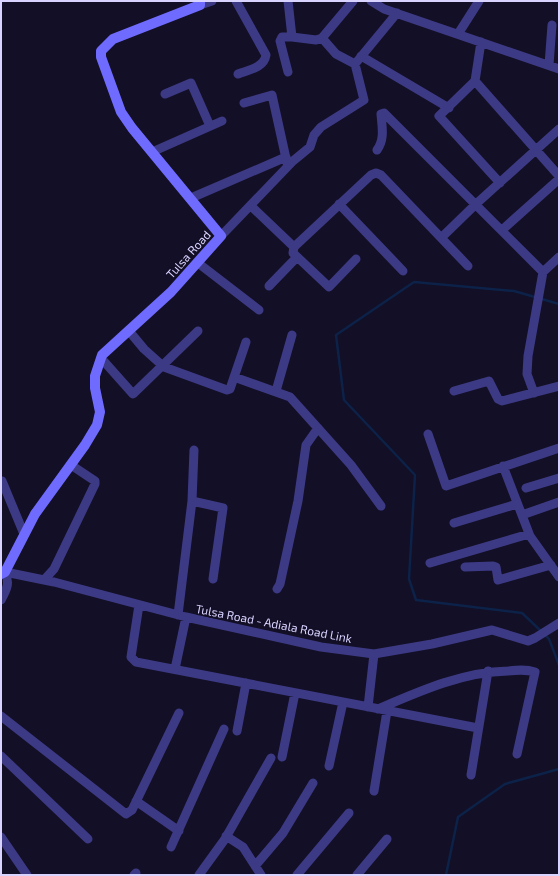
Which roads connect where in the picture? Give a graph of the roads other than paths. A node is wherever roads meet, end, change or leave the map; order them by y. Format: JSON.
{"nodes":[{"id":1,"x":212,"y":1,"type":"edge"},
{"id":2,"x":236,"y":1,"type":"edge"},
{"id":3,"x":288,"y":1,"type":"edge"},
{"id":4,"x":353,"y":1,"type":"edge"},
{"id":5,"x":371,"y":1,"type":"edge"},
{"id":6,"x":479,"y":1,"type":"edge"},
{"id":7,"x":200,"y":3,"type":"edge"},
{"id":8,"x":396,"y":13,"type":"junction"},
{"id":9,"x":552,"y":25,"type":"dead end"},
{"id":10,"x":458,"y":34,"type":"junction"},
{"id":11,"x":292,"y":37,"type":"junction"},
{"id":12,"x":322,"y":38,"type":"junction"},
{"id":13,"x":481,"y":42,"type":"junction"},
{"id":14,"x":362,"y":56,"type":"junction"},
{"id":15,"x":355,"y":64,"type":"junction"},
{"id":16,"x":549,"y":66,"type":"junction"},
{"id":17,"x":559,"y":69,"type":"edge"},
{"id":18,"x":288,"y":72,"type":"dead end"},
{"id":19,"x":238,"y":74,"type":"dead end"},
{"id":20,"x":475,"y":81,"type":"junction"},
{"id":21,"x":165,"y":94,"type":"dead end"},
{"id":22,"x":244,"y":103,"type":"dead end"},
{"id":23,"x":449,"y":108,"type":"junction"},
{"id":24,"x":222,"y":121,"type":"dead end"},
{"id":25,"x":210,"y":126,"type":"junction"},
{"id":26,"x":559,"y":129,"type":"edge"},
{"id":27,"x":377,"y":150,"type":"dead end"},
{"id":28,"x":535,"y":151,"type":"junction"},
{"id":29,"x":152,"y":152,"type":"junction"},
{"id":30,"x":286,"y":157,"type":"junction"},
{"id":31,"x":288,"y":168,"type":"junction"},
{"id":32,"x":559,"y":178,"type":"edge"},
{"id":33,"x":500,"y":183,"type":"junction"},
{"id":34,"x":191,"y":198,"type":"junction"},
{"id":35,"x":339,"y":204,"type":"junction"},
{"id":36,"x":476,"y":204,"type":"junction"},
{"id":37,"x":251,"y":206,"type":"junction"},
{"id":38,"x":502,"y":230,"type":"junction"},
{"id":39,"x":221,"y":236,"type":"junction"},
{"id":40,"x":442,"y":237,"type":"junction"},
{"id":41,"x":294,"y":246,"type":"junction"},
{"id":42,"x":297,"y":257,"type":"junction"},
{"id":43,"x":559,"y":258,"type":"edge"},
{"id":44,"x":356,"y":259,"type":"dead end"},
{"id":45,"x":198,"y":263,"type":"junction"},
{"id":46,"x":468,"y":266,"type":"dead end"},
{"id":47,"x":403,"y":271,"type":"dead end"},
{"id":48,"x":542,"y":275,"type":"junction"},
{"id":49,"x":269,"y":286,"type":"dead end"},
{"id":50,"x":259,"y":310,"type":"dead end"},
{"id":51,"x":129,"y":331,"type":"junction"},
{"id":52,"x":198,"y":331,"type":"dead end"},
{"id":53,"x":292,"y":335,"type":"dead end"},
{"id":54,"x":246,"y":342,"type":"dead end"},
{"id":55,"x":101,"y":358,"type":"junction"},
{"id":56,"x":162,"y":366,"type":"junction"},
{"id":57,"x":234,"y":377,"type":"junction"},
{"id":58,"x":559,"y":386,"type":"edge"},
{"id":59,"x":276,"y":391,"type":"junction"},
{"id":60,"x":454,"y":392,"type":"dead end"},
{"id":61,"x":534,"y":393,"type":"junction"},
{"id":62,"x":318,"y":428,"type":"junction"},
{"id":63,"x":428,"y":434,"type":"dead end"},
{"id":64,"x":559,"y":448,"type":"edge"},
{"id":65,"x":194,"y":450,"type":"dead end"},
{"id":66,"x":71,"y":464,"type":"junction"},
{"id":67,"x":503,"y":466,"type":"junction"},
{"id":68,"x":559,"y":478,"type":"edge"},
{"id":69,"x":2,"y":481,"type":"dead end"},
{"id":70,"x":526,"y":488,"type":"dead end"},
{"id":71,"x":192,"y":501,"type":"junction"},
{"id":72,"x":517,"y":504,"type":"junction"},
{"id":73,"x":558,"y":504,"type":"edge"},
{"id":74,"x":381,"y":506,"type":"dead end"},
{"id":75,"x":522,"y":515,"type":"junction"},
{"id":76,"x":454,"y":524,"type":"dead end"},
{"id":77,"x":24,"y":534,"type":"junction"},
{"id":78,"x":529,"y":534,"type":"junction"},
{"id":79,"x":430,"y":562,"type":"dead end"},
{"id":80,"x":551,"y":565,"type":"junction"},
{"id":81,"x":465,"y":567,"type":"dead end"},
{"id":82,"x":3,"y":573,"type":"edge"},
{"id":83,"x":559,"y":577,"type":"edge"},
{"id":84,"x":213,"y":579,"type":"dead end"},
{"id":85,"x":44,"y":580,"type":"junction"},
{"id":86,"x":277,"y":589,"type":"dead end"},
{"id":87,"x":1,"y":600,"type":"edge"},
{"id":88,"x":139,"y":605,"type":"junction"},
{"id":89,"x":182,"y":616,"type":"junction"},
{"id":90,"x":556,"y":624,"type":"edge"},
{"id":91,"x":374,"y":654,"type":"junction"},
{"id":92,"x":175,"y":669,"type":"junction"},
{"id":93,"x":488,"y":671,"type":"junction"},
{"id":94,"x":246,"y":683,"type":"junction"},
{"id":95,"x":295,"y":693,"type":"junction"},
{"id":96,"x":343,"y":702,"type":"junction"},
{"id":97,"x":368,"y":707,"type":"junction"},
{"id":98,"x":383,"y":710,"type":"junction"},
{"id":99,"x":180,"y":713,"type":"dead end"},
{"id":100,"x":1,"y":716,"type":"edge"},
{"id":101,"x":478,"y":728,"type":"junction"},
{"id":102,"x":224,"y":729,"type":"dead end"},
{"id":103,"x":237,"y":731,"type":"dead end"},
{"id":104,"x":517,"y":754,"type":"dead end"},
{"id":105,"x":1,"y":756,"type":"edge"},
{"id":106,"x":271,"y":758,"type":"dead end"},
{"id":107,"x":282,"y":758,"type":"dead end"},
{"id":108,"x":329,"y":766,"type":"dead end"},
{"id":109,"x":471,"y":775,"type":"dead end"},
{"id":110,"x":313,"y":783,"type":"dead end"},
{"id":111,"x":374,"y":791,"type":"dead end"},
{"id":112,"x":136,"y":801,"type":"junction"},
{"id":113,"x":349,"y":813,"type":"dead end"},
{"id":114,"x":179,"y":831,"type":"junction"},
{"id":115,"x":1,"y":836,"type":"edge"},
{"id":116,"x":226,"y":836,"type":"junction"},
{"id":117,"x":88,"y":839,"type":"dead end"},
{"id":118,"x":387,"y":839,"type":"dead end"},
{"id":119,"x":171,"y":847,"type":"dead end"},
{"id":120,"x":4,"y":848,"type":"edge"},
{"id":121,"x":255,"y":866,"type":"junction"},
{"id":122,"x":27,"y":875,"type":"edge"},
{"id":123,"x":199,"y":875,"type":"edge"},
{"id":124,"x":261,"y":875,"type":"edge"},
{"id":125,"x":297,"y":875,"type":"edge"},
{"id":126,"x":357,"y":875,"type":"edge"}],
"edges":[{"from":1,"to":7,"type":"street","name":"Tulsa Road"},
{"from":2,"to":19,"type":"street"},
{"from":3,"to":11,"type":"street"},
{"from":4,"to":12,"type":"street"},
{"from":5,"to":8,"type":"street"},
{"from":6,"to":10,"type":"street"},
{"from":7,"to":29,"type":"main road","name":"Tulsa Road"},
{"from":8,"to":10,"type":"street"},
{"from":8,"to":14,"type":"street"},
{"from":9,"to":16,"type":"street"},
{"from":10,"to":13,"type":"street"},
{"from":11,"to":12,"type":"street"},
{"from":11,"to":18,"type":"street"},
{"from":12,"to":15,"type":"street"},
{"from":13,"to":16,"type":"street"},
{"from":13,"to":20,"type":"street"},
{"from":14,"to":15,"type":"street"},
{"from":14,"to":23,"type":"street"},
{"from":15,"to":31,"type":"street"},
{"from":16,"to":17,"type":"street"},
{"from":20,"to":23,"type":"street"},
{"from":20,"to":28,"type":"street"},
{"from":21,"to":25,"type":"street"},
{"from":22,"to":30,"type":"street"},
{"from":23,"to":33,"type":"street"},
{"from":24,"to":25,"type":"street"},
{"from":25,"to":29,"type":"street"},
{"from":26,"to":28,"type":"street"},
{"from":27,"to":36,"type":"street"},
{"from":28,"to":32,"type":"street"},
{"from":28,"to":33,"type":"street"},
{"from":29,"to":34,"type":"main road","name":"Tulsa Road"},
{"from":30,"to":31,"type":"street"},
{"from":30,"to":34,"type":"street"},
{"from":31,"to":37,"type":"street"},
{"from":32,"to":38,"type":"street"},
{"from":33,"to":36,"type":"street"},
{"from":34,"to":39,"type":"main road","name":"Tulsa Road"},
{"from":35,"to":40,"type":"street"},
{"from":35,"to":41,"type":"street"},
{"from":35,"to":47,"type":"street"},
{"from":36,"to":38,"type":"street"},
{"from":36,"to":40,"type":"street"},
{"from":37,"to":39,"type":"street"},
{"from":37,"to":41,"type":"street"},
{"from":38,"to":48,"type":"street"},
{"from":39,"to":45,"type":"main road","name":"Tulsa Road"},
{"from":40,"to":46,"type":"street"},
{"from":41,"to":42,"type":"street"},
{"from":42,"to":44,"type":"street"},
{"from":42,"to":49,"type":"street"},
{"from":43,"to":48,"type":"street"},
{"from":45,"to":50,"type":"street"},
{"from":45,"to":51,"type":"main road","name":"Tulsa Road"},
{"from":48,"to":61,"type":"street"},
{"from":51,"to":55,"type":"main road","name":"Tulsa Road"},
{"from":51,"to":56,"type":"street"},
{"from":52,"to":56,"type":"street"},
{"from":53,"to":59,"type":"street"},
{"from":54,"to":57,"type":"street"},
{"from":55,"to":56,"type":"street"},
{"from":55,"to":66,"type":"main road","name":"Tulsa Road"},
{"from":56,"to":57,"type":"street"},
{"from":57,"to":59,"type":"street"},
{"from":58,"to":61,"type":"street"},
{"from":59,"to":62,"type":"street"},
{"from":60,"to":61,"type":"street"},
{"from":62,"to":74,"type":"street"},
{"from":62,"to":86,"type":"street"},
{"from":63,"to":67,"type":"street"},
{"from":64,"to":67,"type":"street"},
{"from":65,"to":71,"type":"street"},
{"from":66,"to":77,"type":"main road","name":"Tulsa Road"},
{"from":66,"to":85,"type":"street"},
{"from":67,"to":72,"type":"street"},
{"from":68,"to":70,"type":"street"},
{"from":69,"to":77,"type":"street"},
{"from":71,"to":84,"type":"street"},
{"from":71,"to":89,"type":"street"},
{"from":72,"to":75,"type":"street"},
{"from":72,"to":76,"type":"street"},
{"from":73,"to":75,"type":"street"},
{"from":75,"to":78,"type":"street"},
{"from":77,"to":82,"type":"main road","name":"Tulsa Road"},
{"from":78,"to":79,"type":"street"},
{"from":78,"to":80,"type":"street"},
{"from":80,"to":81,"type":"street"},
{"from":80,"to":83,"type":"street"},
{"from":82,"to":85,"type":"street","name":"Tulsa Road - Adiala Road Link"},
{"from":82,"to":87,"type":"street"},
{"from":85,"to":88,"type":"street","name":"Tulsa Road - Adiala Road Link"},
{"from":88,"to":89,"type":"street","name":"Tulsa Road - Adiala Road Link"},
{"from":88,"to":92,"type":"street"},
{"from":89,"to":91,"type":"street","name":"Tulsa Road - Adiala Road Link"},
{"from":89,"to":92,"type":"street"},
{"from":90,"to":91,"type":"street","name":"Tulsa Road - Adiala Road Link"},
{"from":91,"to":97,"type":"street"},
{"from":92,"to":94,"type":"street"},
{"from":93,"to":98,"type":"street"},
{"from":93,"to":101,"type":"street"},
{"from":93,"to":104,"type":"street"},
{"from":94,"to":95,"type":"street"},
{"from":94,"to":103,"type":"street"},
{"from":95,"to":96,"type":"street"},
{"from":95,"to":107,"type":"street"},
{"from":96,"to":97,"type":"street"},
{"from":96,"to":108,"type":"street"},
{"from":97,"to":98,"type":"street"},
{"from":98,"to":101,"type":"street"},
{"from":98,"to":111,"type":"street"},
{"from":99,"to":112,"type":"street"},
{"from":100,"to":112,"type":"street"},
{"from":101,"to":109,"type":"street"},
{"from":102,"to":114,"type":"street"},
{"from":105,"to":117,"type":"street"},
{"from":106,"to":116,"type":"street"},
{"from":110,"to":121,"type":"street"},
{"from":112,"to":114,"type":"street"},
{"from":113,"to":125,"type":"street"},
{"from":114,"to":119,"type":"street"},
{"from":115,"to":120,"type":"street"},
{"from":116,"to":121,"type":"street"},
{"from":116,"to":123,"type":"street"},
{"from":118,"to":126,"type":"street"},
{"from":120,"to":122,"type":"street"},
{"from":121,"to":124,"type":"street"}]}
